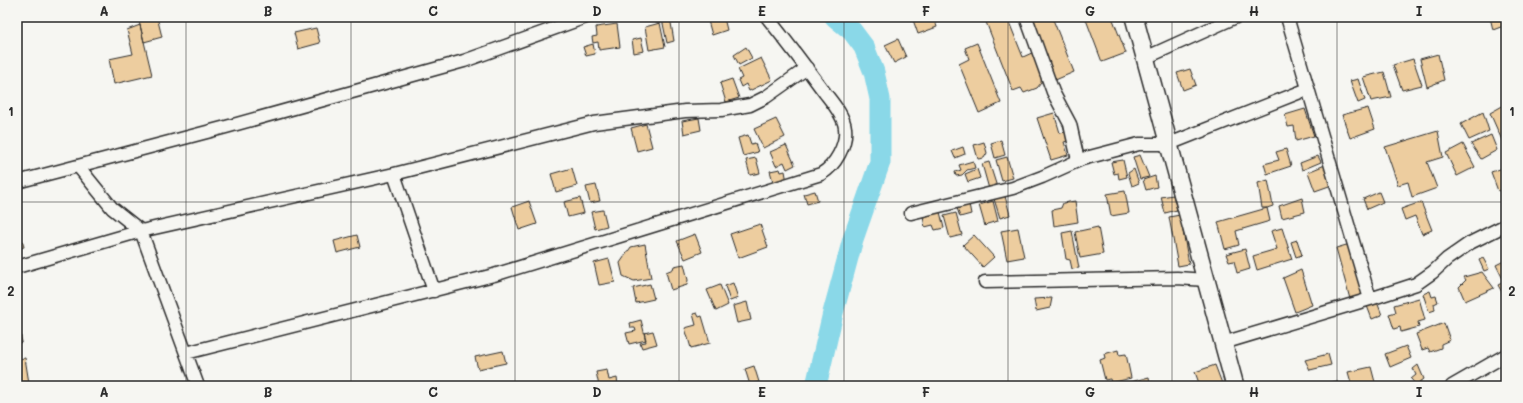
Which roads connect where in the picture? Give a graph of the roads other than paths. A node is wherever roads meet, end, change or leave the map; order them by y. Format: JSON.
{"nodes":[{"id":1,"x":586,"y":17,"type":"edge"},
{"id":2,"x":767,"y":17,"type":"edge"},
{"id":3,"x":1026,"y":17,"type":"edge"},
{"id":4,"x":1134,"y":17,"type":"edge"},
{"id":5,"x":1236,"y":17,"type":"edge"},
{"id":6,"x":1287,"y":17,"type":"edge"},
{"id":7,"x":1145,"y":58,"type":"junction"},
{"id":8,"x":807,"y":68,"type":"junction"},
{"id":9,"x":1308,"y":89,"type":"junction"},
{"id":10,"x":1169,"y":144,"type":"junction"},
{"id":11,"x":1078,"y":160,"type":"junction"},
{"id":12,"x":78,"y":166,"type":"junction"},
{"id":13,"x":394,"y":174,"type":"junction"},
{"id":14,"x":17,"y":182,"type":"edge"},
{"id":15,"x":911,"y":214,"type":"dead end"},
{"id":16,"x":1506,"y":225,"type":"edge"},
{"id":17,"x":141,"y":231,"type":"junction"},
{"id":18,"x":17,"y":267,"type":"edge"},
{"id":19,"x":1206,"y":280,"type":"junction"},
{"id":20,"x":985,"y":282,"type":"dead end"},
{"id":21,"x":434,"y":290,"type":"junction"},
{"id":22,"x":1370,"y":299,"type":"junction"},
{"id":23,"x":1223,"y":343,"type":"junction"},
{"id":24,"x":186,"y":353,"type":"junction"},
{"id":25,"x":1506,"y":355,"type":"edge"},
{"id":26,"x":198,"y":386,"type":"edge"},
{"id":27,"x":1235,"y":386,"type":"edge"},
{"id":28,"x":1452,"y":386,"type":"edge"}],
"edges":[{"from":1,"to":12,"type":"street"},
{"from":2,"to":8,"type":"street"},
{"from":3,"to":11,"type":"street"},
{"from":4,"to":7,"type":"street"},
{"from":5,"to":7,"type":"street"},
{"from":6,"to":9,"type":"street"},
{"from":7,"to":10,"type":"street"},
{"from":8,"to":13,"type":"street"},
{"from":8,"to":21,"type":"street"},
{"from":9,"to":10,"type":"street"},
{"from":9,"to":22,"type":"street"},
{"from":10,"to":11,"type":"street"},
{"from":10,"to":19,"type":"street"},
{"from":11,"to":15,"type":"street"},
{"from":12,"to":14,"type":"street"},
{"from":12,"to":17,"type":"street"},
{"from":13,"to":17,"type":"street"},
{"from":13,"to":21,"type":"street"},
{"from":16,"to":22,"type":"street"},
{"from":17,"to":18,"type":"street"},
{"from":17,"to":24,"type":"street"},
{"from":19,"to":20,"type":"street"},
{"from":19,"to":23,"type":"street"},
{"from":21,"to":24,"type":"street"},
{"from":22,"to":23,"type":"street"},
{"from":23,"to":27,"type":"street"},
{"from":24,"to":26,"type":"street"},
{"from":25,"to":28,"type":"street"}]}
